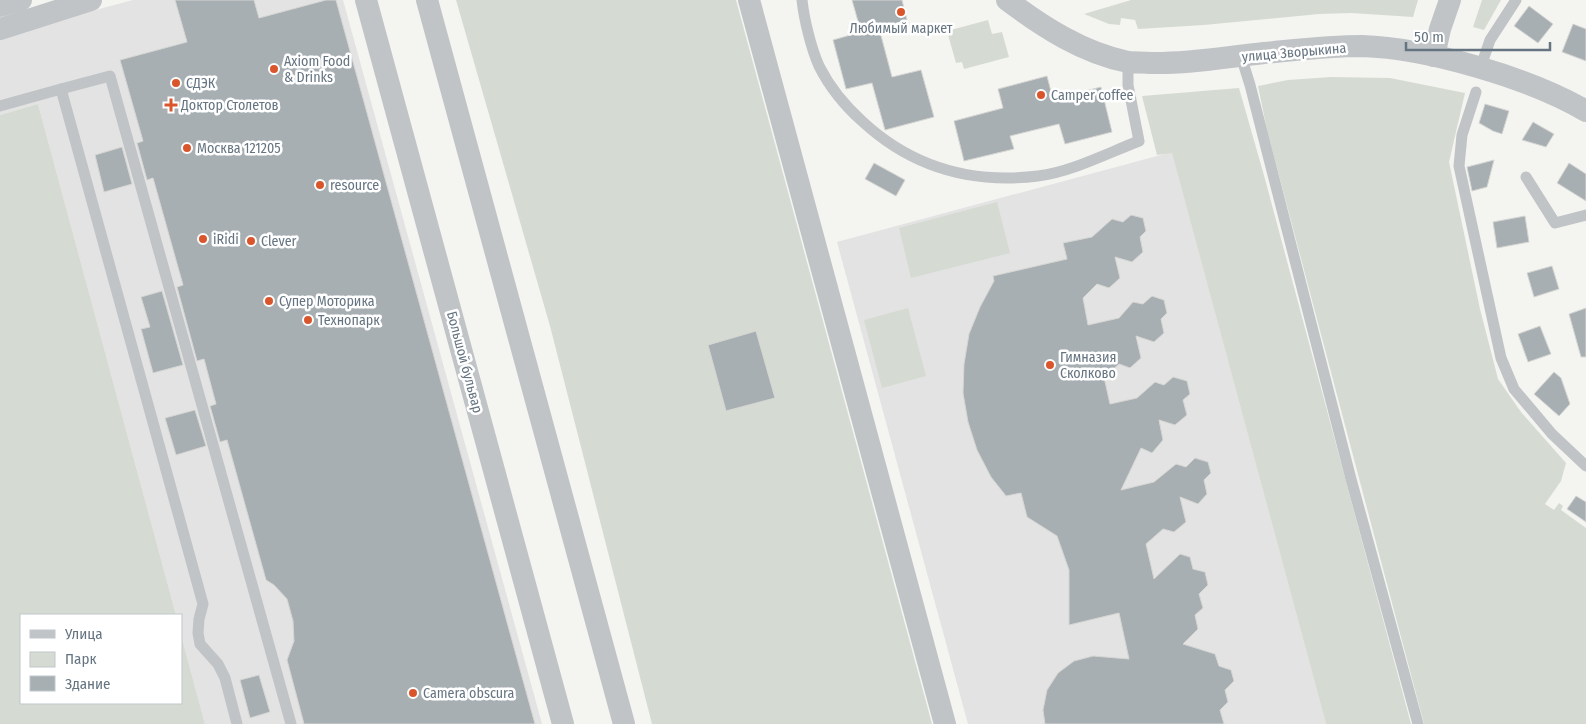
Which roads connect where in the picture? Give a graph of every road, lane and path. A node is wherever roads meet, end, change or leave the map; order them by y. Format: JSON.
{"nodes":[{"id":1,"x":21,"y":0,"type":"edge"},
{"id":2,"x":91,"y":0,"type":"edge"},
{"id":3,"x":366,"y":0,"type":"edge"},
{"id":4,"x":427,"y":0,"type":"edge"},
{"id":5,"x":749,"y":0,"type":"edge"},
{"id":6,"x":802,"y":0,"type":"edge"},
{"id":7,"x":1007,"y":0,"type":"edge"},
{"id":8,"x":1450,"y":0,"type":"edge"},
{"id":9,"x":1516,"y":0,"type":"edge"},
{"id":10,"x":0,"y":6,"type":"edge"},
{"id":11,"x":0,"y":29,"type":"edge"},
{"id":12,"x":1241,"y":56,"type":"junction"},
{"id":13,"x":1434,"y":56,"type":"junction"},
{"id":14,"x":1128,"y":62,"type":"junction"},
{"id":15,"x":1480,"y":68,"type":"junction"},
{"id":16,"x":60,"y":90,"type":"junction"},
{"id":17,"x":1476,"y":92,"type":"dead end"},
{"id":18,"x":0,"y":106,"type":"edge"},
{"id":19,"x":1586,"y":111,"type":"edge"},
{"id":20,"x":1526,"y":177,"type":"dead end"},
{"id":21,"x":1586,"y":215,"type":"edge"},
{"id":22,"x":1586,"y":466,"type":"edge"},
{"id":23,"x":237,"y":724,"type":"edge"},
{"id":24,"x":291,"y":724,"type":"edge"},
{"id":25,"x":563,"y":724,"type":"edge"},
{"id":26,"x":624,"y":724,"type":"edge"},
{"id":27,"x":944,"y":724,"type":"edge"},
{"id":28,"x":1418,"y":724,"type":"edge"}],
"edges":[{"from":1,"to":10,"type":"street"},
{"from":2,"to":11,"type":"street"},
{"from":3,"to":25,"type":"street","name":"Большой бульвар"},
{"from":4,"to":26,"type":"street"},
{"from":5,"to":27,"type":"street"},
{"from":6,"to":14,"type":"lane"},
{"from":7,"to":14,"type":"street","name":"улица Зворыкина"},
{"from":8,"to":13,"type":"street"},
{"from":9,"to":15,"type":"lane"},
{"from":12,"to":13,"type":"street","name":"улица Зворыкина"},
{"from":12,"to":14,"type":"street","name":"улица Зворыкина"},
{"from":12,"to":28,"type":"lane"},
{"from":13,"to":15,"type":"street","name":"улица Зворыкина"},
{"from":15,"to":19,"type":"street","name":"улица Зворыкина"},
{"from":16,"to":18,"type":"lane"},
{"from":16,"to":23,"type":"lane"},
{"from":16,"to":24,"type":"lane"},
{"from":17,"to":22,"type":"lane"},
{"from":20,"to":21,"type":"lane"}]}
